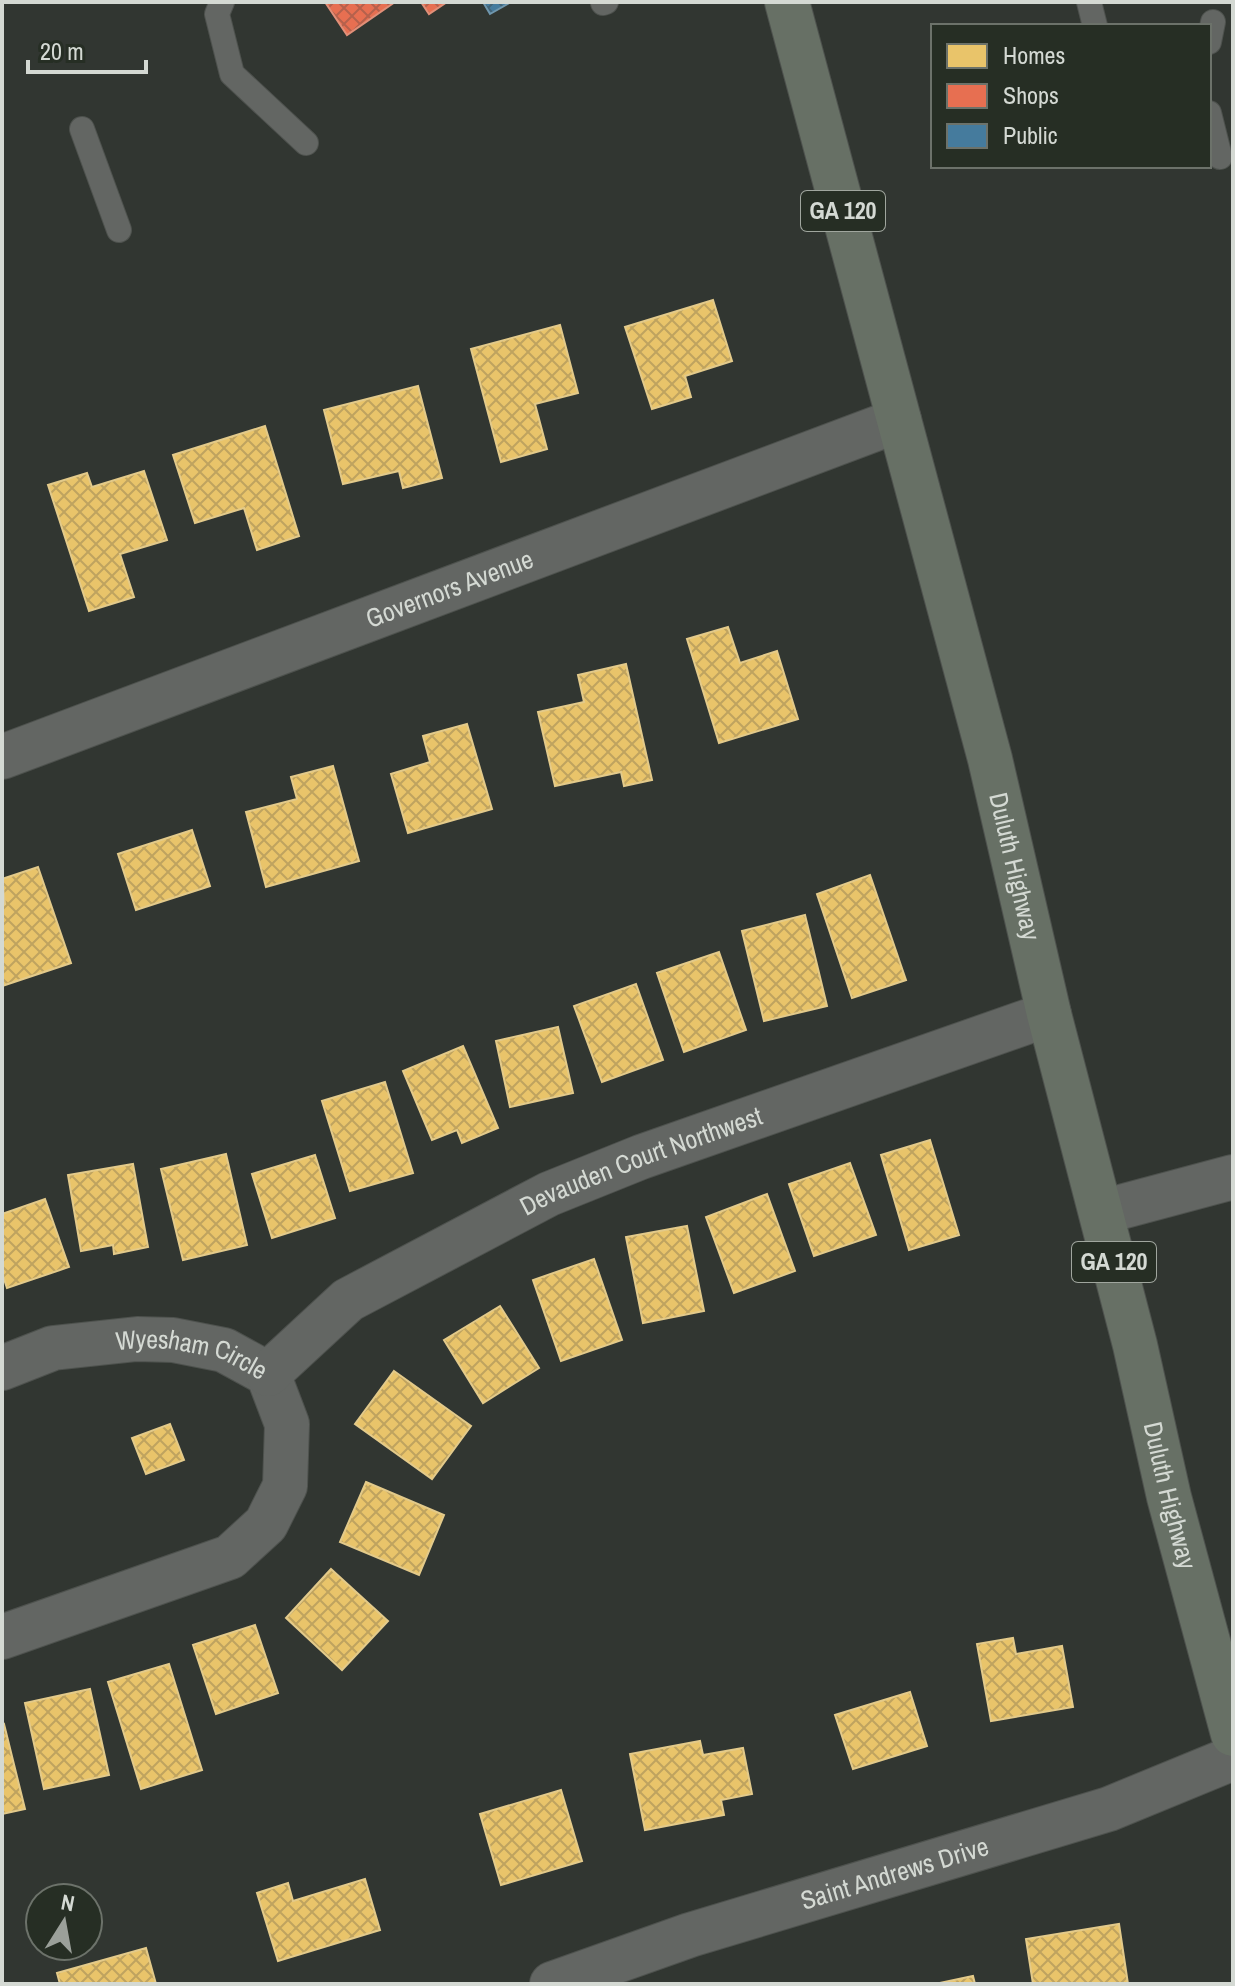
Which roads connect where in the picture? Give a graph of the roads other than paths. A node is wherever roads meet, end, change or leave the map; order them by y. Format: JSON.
{"nodes":[{"id":1,"x":222,"y":2,"type":"edge"},
{"id":2,"x":787,"y":2,"type":"edge"},
{"id":3,"x":1089,"y":2,"type":"edge"},
{"id":4,"x":1094,"y":24,"type":"edge"},
{"id":5,"x":1211,"y":121,"type":"edge"},
{"id":6,"x":82,"y":129,"type":"dead end"},
{"id":7,"x":306,"y":143,"type":"dead end"},
{"id":8,"x":1220,"y":157,"type":"dead end"},
{"id":9,"x":119,"y":230,"type":"dead end"},
{"id":10,"x":899,"y":420,"type":"junction"},
{"id":11,"x":2,"y":757,"type":"edge"},
{"id":12,"x":1049,"y":1014,"type":"junction"},
{"id":13,"x":1233,"y":1177,"type":"edge"},
{"id":14,"x":1102,"y":1212,"type":"junction"},
{"id":15,"x":2,"y":1368,"type":"edge"},
{"id":16,"x":268,"y":1374,"type":"junction"},
{"id":17,"x":2,"y":1637,"type":"edge"},
{"id":18,"x":1233,"y":1734,"type":"edge"},
{"id":19,"x":1233,"y":1758,"type":"edge"},
{"id":20,"x":552,"y":1984,"type":"edge"}],
"edges":[{"from":1,"to":7,"type":"lane"},
{"from":2,"to":10,"type":"main road","name":"Duluth Highway","number":"GA 120"},
{"from":3,"to":4,"type":"lane"},
{"from":5,"to":8,"type":"lane"},
{"from":6,"to":9,"type":"lane"},
{"from":10,"to":11,"type":"street","name":"Governors Avenue"},
{"from":10,"to":12,"type":"main road","name":"Duluth Highway","number":"GA 120"},
{"from":12,"to":14,"type":"main road","name":"Duluth Highway","number":"GA 120"},
{"from":12,"to":16,"type":"street","name":"Devauden Court Northwest"},
{"from":13,"to":14,"type":"street"},
{"from":14,"to":18,"type":"main road","name":"Duluth Highway","number":"GA 120"},
{"from":15,"to":16,"type":"street","name":"Wyesham Circle"},
{"from":16,"to":17,"type":"street","name":"Wyesham Circle"},
{"from":19,"to":20,"type":"street","name":"Saint Andrews Drive"}]}
